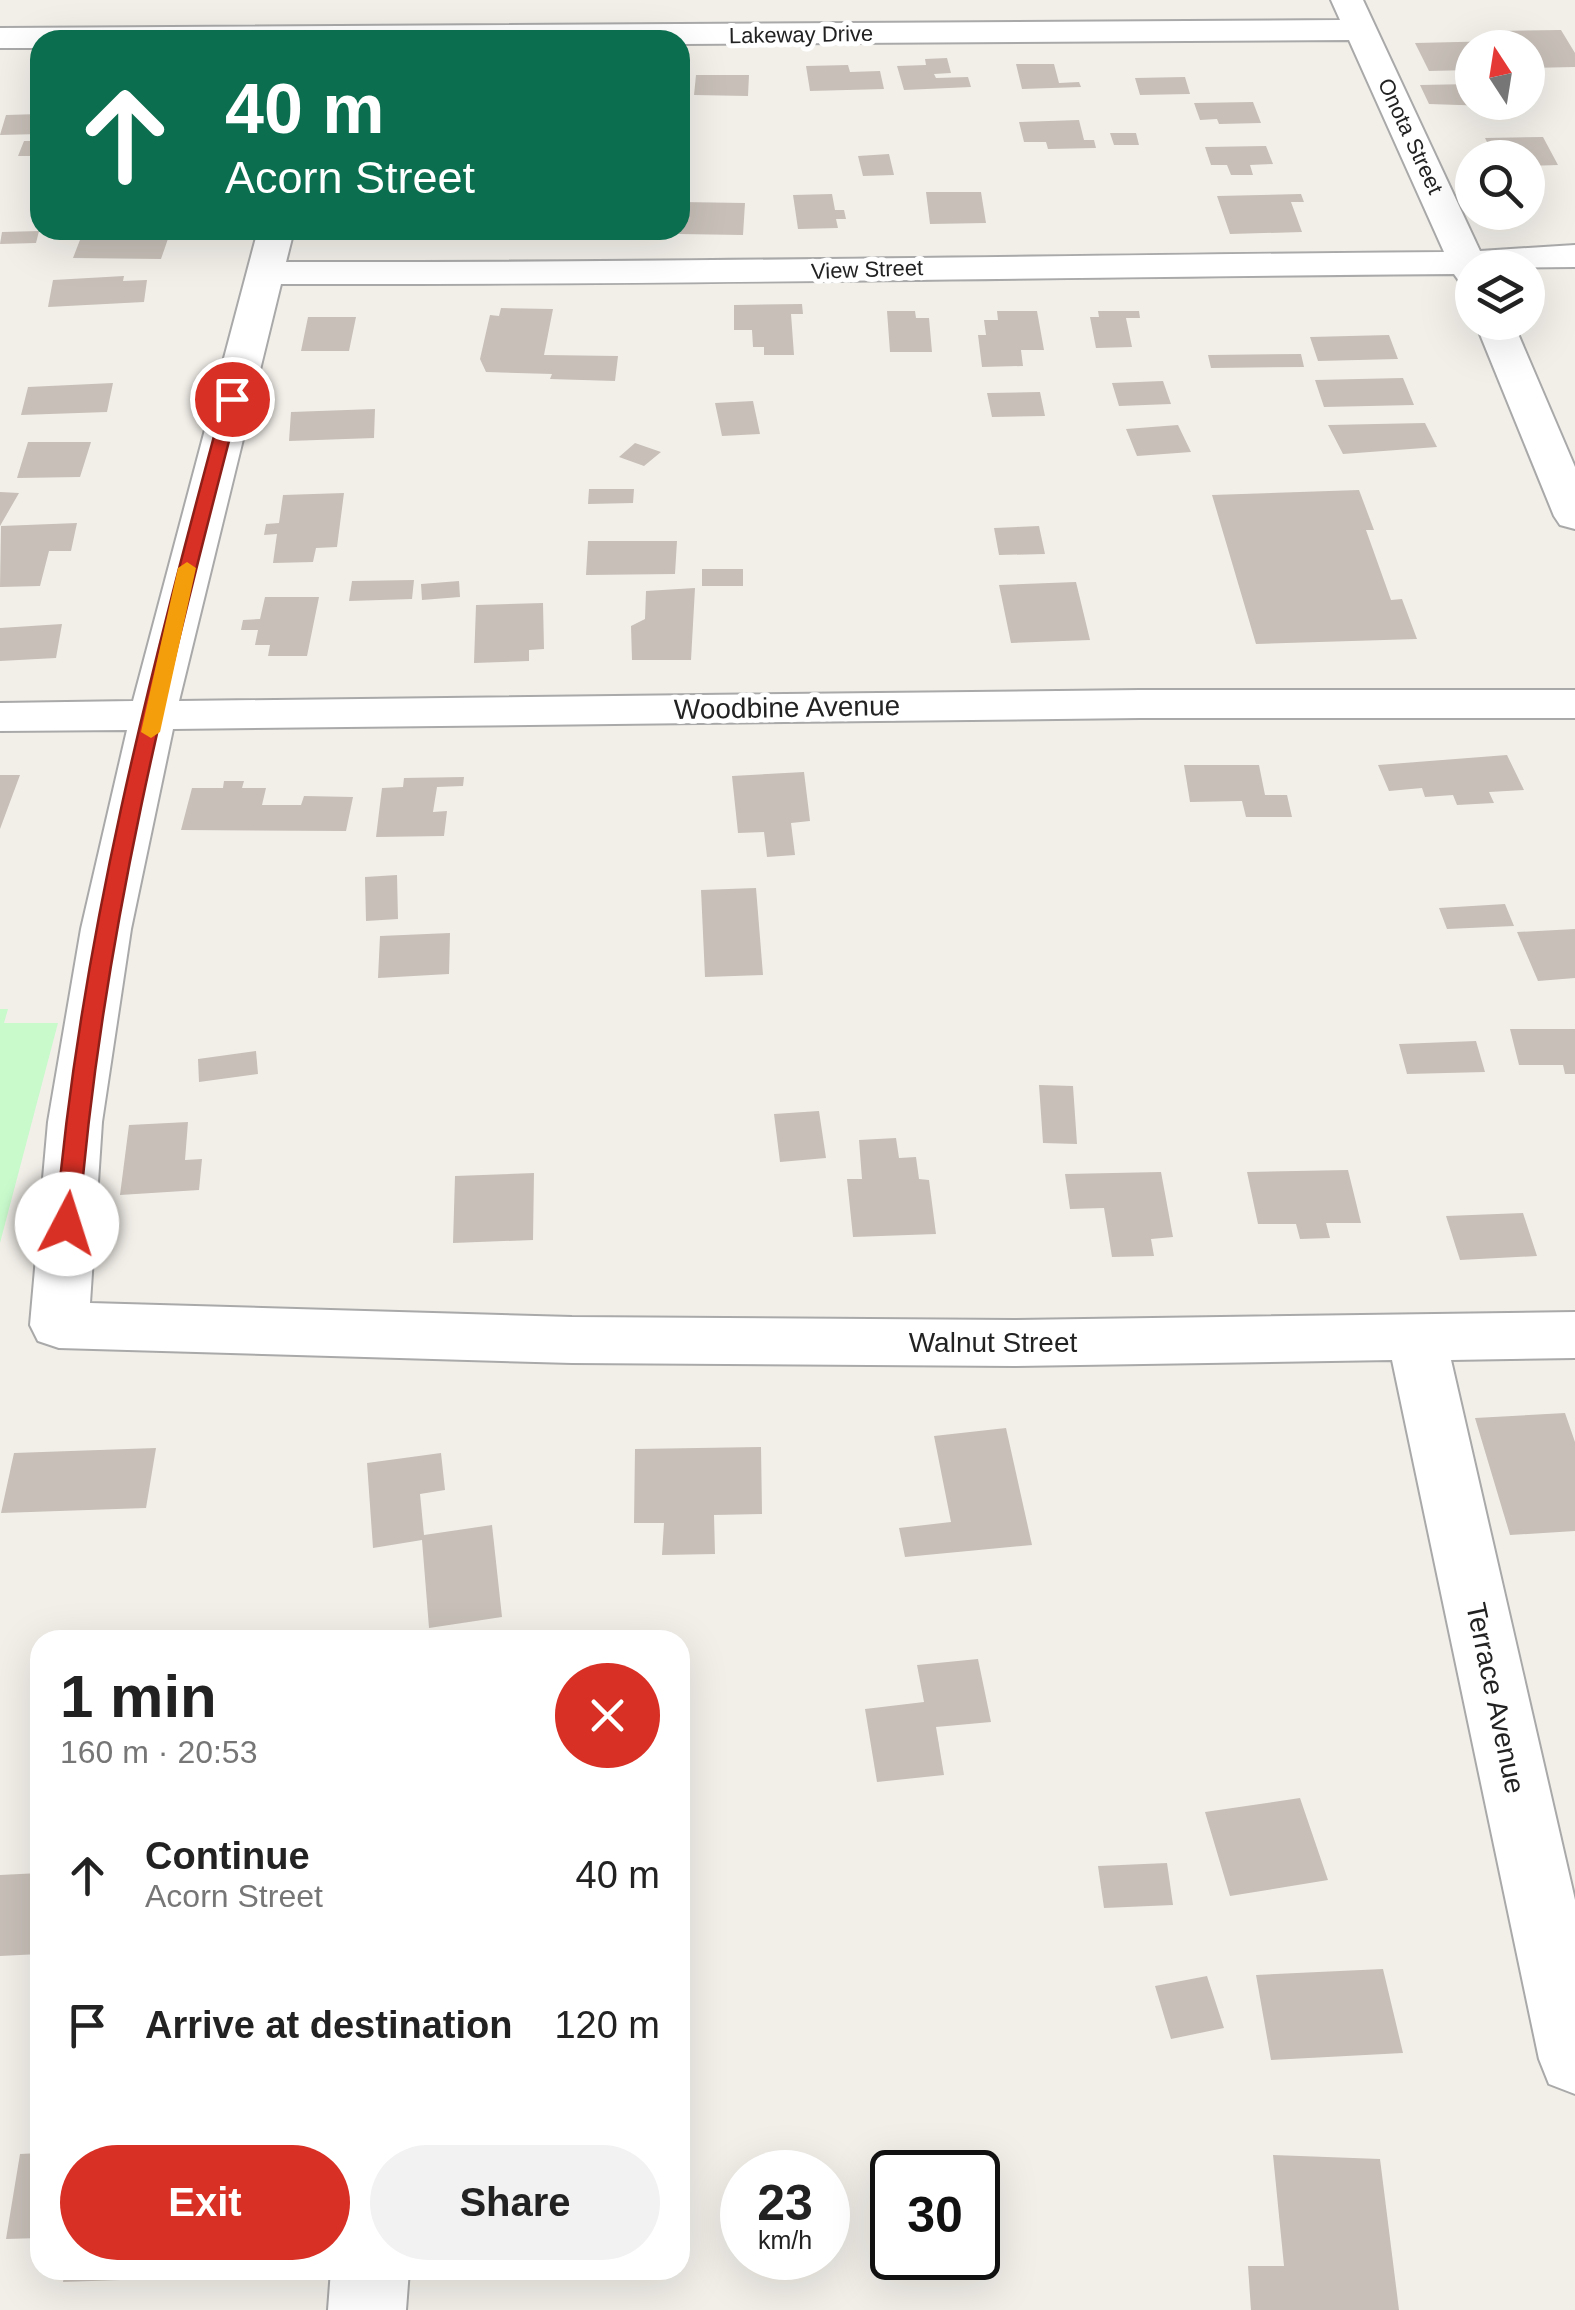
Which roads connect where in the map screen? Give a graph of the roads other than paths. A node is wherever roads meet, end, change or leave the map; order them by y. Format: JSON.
{"nodes":[{"id":1,"x":325,"y":0,"type":"edge"},
{"id":2,"x":821,"y":0,"type":"edge"},
{"id":3,"x":1354,"y":15,"type":"edge"},
{"id":4,"x":319,"y":30,"type":"edge"},
{"id":5,"x":822,"y":34,"type":"junction"},
{"id":6,"x":690,"y":35,"type":"edge"},
{"id":7,"x":0,"y":38,"type":"edge"},
{"id":8,"x":30,"y":38,"type":"edge"},
{"id":9,"x":274,"y":240,"type":"edge"},
{"id":10,"x":1462,"y":250,"type":"edge"},
{"id":11,"x":1575,"y":256,"type":"edge"},
{"id":12,"x":1545,"y":259,"type":"edge"},
{"id":13,"x":1455,"y":268,"type":"edge"},
{"id":14,"x":266,"y":273,"type":"junction"},
{"id":15,"x":1502,"y":340,"type":"edge"},
{"id":16,"x":1575,"y":516,"type":"edge"},
{"id":17,"x":1575,"y":704,"type":"edge"},
{"id":18,"x":154,"y":714,"type":"junction"},
{"id":19,"x":0,"y":716,"type":"edge"},
{"id":20,"x":1416,"y":1336,"type":"junction"},
{"id":21,"x":1575,"y":1336,"type":"edge"},
{"id":22,"x":1575,"y":2059,"type":"edge"},
{"id":23,"x":370,"y":2280,"type":"edge"},
{"id":24,"x":368,"y":2310,"type":"edge"}],
"edges":[{"from":1,"to":4,"type":"street"},
{"from":2,"to":5,"type":"street"},
{"from":3,"to":5,"type":"street","name":"Lakeway Drive"},
{"from":3,"to":10,"type":"street","name":"Onota Street"},
{"from":5,"to":6,"type":"street","name":"Lakeway Drive"},
{"from":7,"to":8,"type":"street","name":"Lakeway Drive"},
{"from":9,"to":14,"type":"street"},
{"from":11,"to":12,"type":"street","name":"View Street"},
{"from":13,"to":14,"type":"street","name":"View Street"},
{"from":14,"to":18,"type":"street"},
{"from":15,"to":16,"type":"street"},
{"from":17,"to":18,"type":"street","name":"Woodbine Avenue"},
{"from":18,"to":19,"type":"street","name":"Woodbine Avenue"},
{"from":18,"to":20,"type":"street","name":"Walnut Street"},
{"from":20,"to":21,"type":"street","name":"Walnut Street"},
{"from":20,"to":22,"type":"street","name":"Terrace Avenue"},
{"from":23,"to":24,"type":"street"}]}
